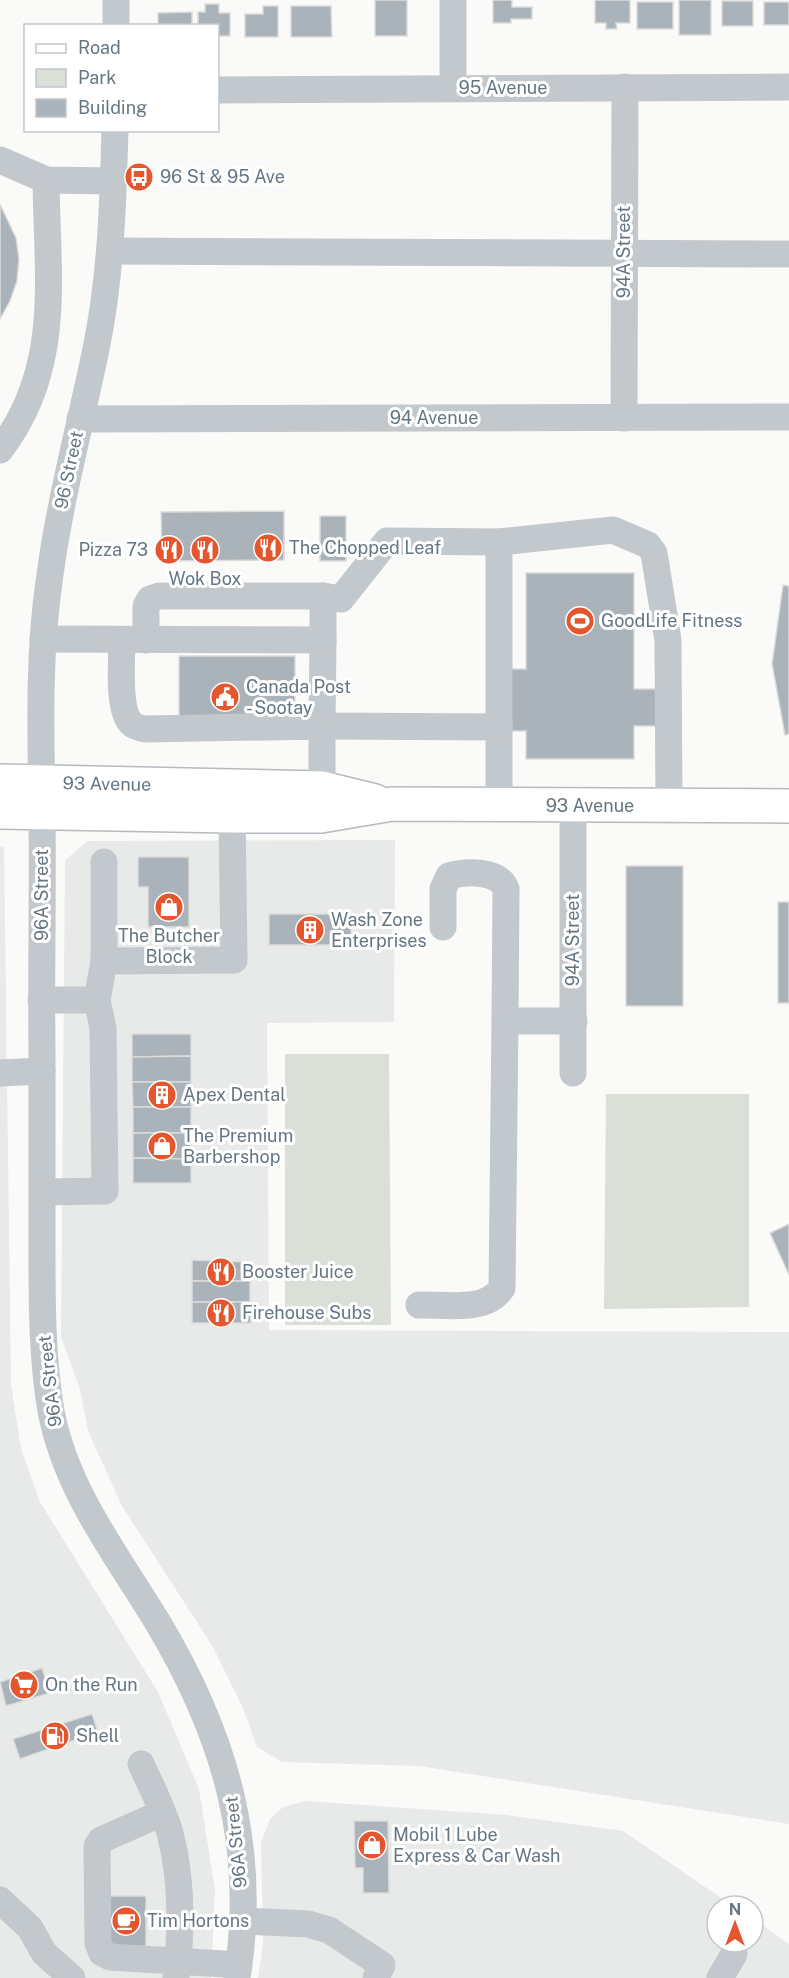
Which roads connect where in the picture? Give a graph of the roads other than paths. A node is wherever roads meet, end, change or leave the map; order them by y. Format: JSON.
{"nodes":[{"id":1,"x":116,"y":0,"type":"edge"},
{"id":2,"x":453,"y":0,"type":"edge"},
{"id":3,"x":116,"y":24,"type":"edge"},
{"id":4,"x":626,"y":87,"type":"junction"},
{"id":5,"x":789,"y":87,"type":"edge"},
{"id":6,"x":453,"y":88,"type":"junction"},
{"id":7,"x":219,"y":90,"type":"edge"},
{"id":8,"x":115,"y":132,"type":"edge"},
{"id":9,"x":0,"y":160,"type":"edge"},
{"id":10,"x":46,"y":180,"type":"junction"},
{"id":11,"x":114,"y":181,"type":"junction"},
{"id":12,"x":111,"y":251,"type":"junction"},
{"id":13,"x":624,"y":254,"type":"junction"},
{"id":14,"x":789,"y":254,"type":"edge"},
{"id":15,"x":789,"y":417,"type":"edge"},
{"id":16,"x":624,"y":418,"type":"junction"},
{"id":17,"x":80,"y":419,"type":"junction"},
{"id":18,"x":0,"y":450,"type":"edge"},
{"id":19,"x":500,"y":542,"type":"junction"},
{"id":20,"x":323,"y":596,"type":"junction"},
{"id":21,"x":43,"y":639,"type":"junction"},
{"id":22,"x":134,"y":640,"type":"junction"},
{"id":23,"x":323,"y":640,"type":"junction"},
{"id":24,"x":322,"y":726,"type":"junction"},
{"id":25,"x":499,"y":727,"type":"junction"},
{"id":26,"x":0,"y":781,"type":"edge"},
{"id":27,"x":322,"y":788,"type":"junction"},
{"id":28,"x":42,"y":797,"type":"junction"},
{"id":29,"x":392,"y":804,"type":"junction"},
{"id":30,"x":499,"y":805,"type":"junction"},
{"id":31,"x":573,"y":806,"type":"junction"},
{"id":32,"x":669,"y":806,"type":"junction"},
{"id":33,"x":789,"y":806,"type":"edge"},
{"id":34,"x":0,"y":812,"type":"edge"},
{"id":35,"x":232,"y":816,"type":"junction"},
{"id":36,"x":104,"y":862,"type":"dead end"},
{"id":37,"x":442,"y":927,"type":"dead end"},
{"id":38,"x":104,"y":961,"type":"junction"},
{"id":39,"x":41,"y":1000,"type":"junction"},
{"id":40,"x":97,"y":1000,"type":"junction"},
{"id":41,"x":505,"y":1021,"type":"junction"},
{"id":42,"x":574,"y":1021,"type":"junction"},
{"id":43,"x":42,"y":1071,"type":"junction"},
{"id":44,"x":0,"y":1073,"type":"edge"},
{"id":45,"x":573,"y":1073,"type":"dead end"},
{"id":46,"x":42,"y":1192,"type":"junction"},
{"id":47,"x":420,"y":1305,"type":"dead end"},
{"id":48,"x":141,"y":1764,"type":"dead end"},
{"id":49,"x":162,"y":1813,"type":"junction"},
{"id":50,"x":0,"y":1900,"type":"edge"},
{"id":51,"x":241,"y":1922,"type":"junction"},
{"id":52,"x":734,"y":1954,"type":"dead end"},
{"id":53,"x":177,"y":1969,"type":"edge"},
{"id":54,"x":238,"y":1972,"type":"edge"},
{"id":55,"x":72,"y":1978,"type":"edge"},
{"id":56,"x":376,"y":1978,"type":"edge"},
{"id":57,"x":720,"y":1978,"type":"edge"}],
"edges":[{"from":1,"to":3,"type":"street"},
{"from":2,"to":6,"type":"street"},
{"from":4,"to":5,"type":"street","name":"95 Avenue"},
{"from":4,"to":6,"type":"street","name":"95 Avenue"},
{"from":4,"to":13,"type":"street","name":"94A Street"},
{"from":6,"to":7,"type":"street","name":"95 Avenue"},
{"from":8,"to":11,"type":"street","name":"96 Street"},
{"from":9,"to":10,"type":"street"},
{"from":10,"to":11,"type":"street"},
{"from":10,"to":18,"type":"street"},
{"from":11,"to":12,"type":"street","name":"96 Street"},
{"from":12,"to":13,"type":"street"},
{"from":12,"to":17,"type":"street","name":"96 Street"},
{"from":13,"to":14,"type":"street"},
{"from":13,"to":16,"type":"street","name":"94A Street"},
{"from":15,"to":16,"type":"street","name":"94 Avenue"},
{"from":16,"to":17,"type":"street","name":"94 Avenue"},
{"from":17,"to":21,"type":"street","name":"96 Street"},
{"from":19,"to":20,"type":"street"},
{"from":19,"to":25,"type":"street"},
{"from":19,"to":32,"type":"street"},
{"from":20,"to":22,"type":"street"},
{"from":20,"to":23,"type":"street"},
{"from":21,"to":22,"type":"street"},
{"from":21,"to":28,"type":"street","name":"96 Street"},
{"from":22,"to":23,"type":"street"},
{"from":22,"to":24,"type":"street"},
{"from":23,"to":24,"type":"street"},
{"from":24,"to":25,"type":"street"},
{"from":24,"to":27,"type":"street"},
{"from":25,"to":30,"type":"street"},
{"from":26,"to":28,"type":"main road","name":"93 Avenue"},
{"from":27,"to":28,"type":"main road","name":"93 Avenue"},
{"from":27,"to":29,"type":"main road","name":"93 Avenue"},
{"from":28,"to":34,"type":"main road","name":"93 Avenue"},
{"from":28,"to":35,"type":"main road","name":"93 Avenue"},
{"from":28,"to":39,"type":"street","name":"96A Street"},
{"from":29,"to":30,"type":"main road","name":"93 Avenue"},
{"from":29,"to":35,"type":"main road","name":"93 Avenue"},
{"from":30,"to":31,"type":"main road","name":"93 Avenue"},
{"from":31,"to":32,"type":"main road","name":"93 Avenue"},
{"from":31,"to":42,"type":"street","name":"94A Street"},
{"from":32,"to":33,"type":"main road","name":"93 Avenue"},
{"from":35,"to":38,"type":"street"},
{"from":36,"to":38,"type":"street"},
{"from":37,"to":41,"type":"street"},
{"from":38,"to":40,"type":"street"},
{"from":39,"to":40,"type":"street"},
{"from":39,"to":43,"type":"street","name":"96A Street"},
{"from":40,"to":46,"type":"street"},
{"from":41,"to":42,"type":"street"},
{"from":41,"to":47,"type":"street"},
{"from":42,"to":45,"type":"street","name":"94A Street"},
{"from":43,"to":44,"type":"street"},
{"from":43,"to":46,"type":"street","name":"96A Street"},
{"from":46,"to":51,"type":"street","name":"96A Street"},
{"from":48,"to":49,"type":"street"},
{"from":49,"to":53,"type":"street"},
{"from":49,"to":53,"type":"street"},
{"from":50,"to":55,"type":"street"},
{"from":51,"to":54,"type":"street","name":"96A Street"},
{"from":51,"to":56,"type":"street"},
{"from":52,"to":57,"type":"street"},
{"from":53,"to":54,"type":"street"}]}
